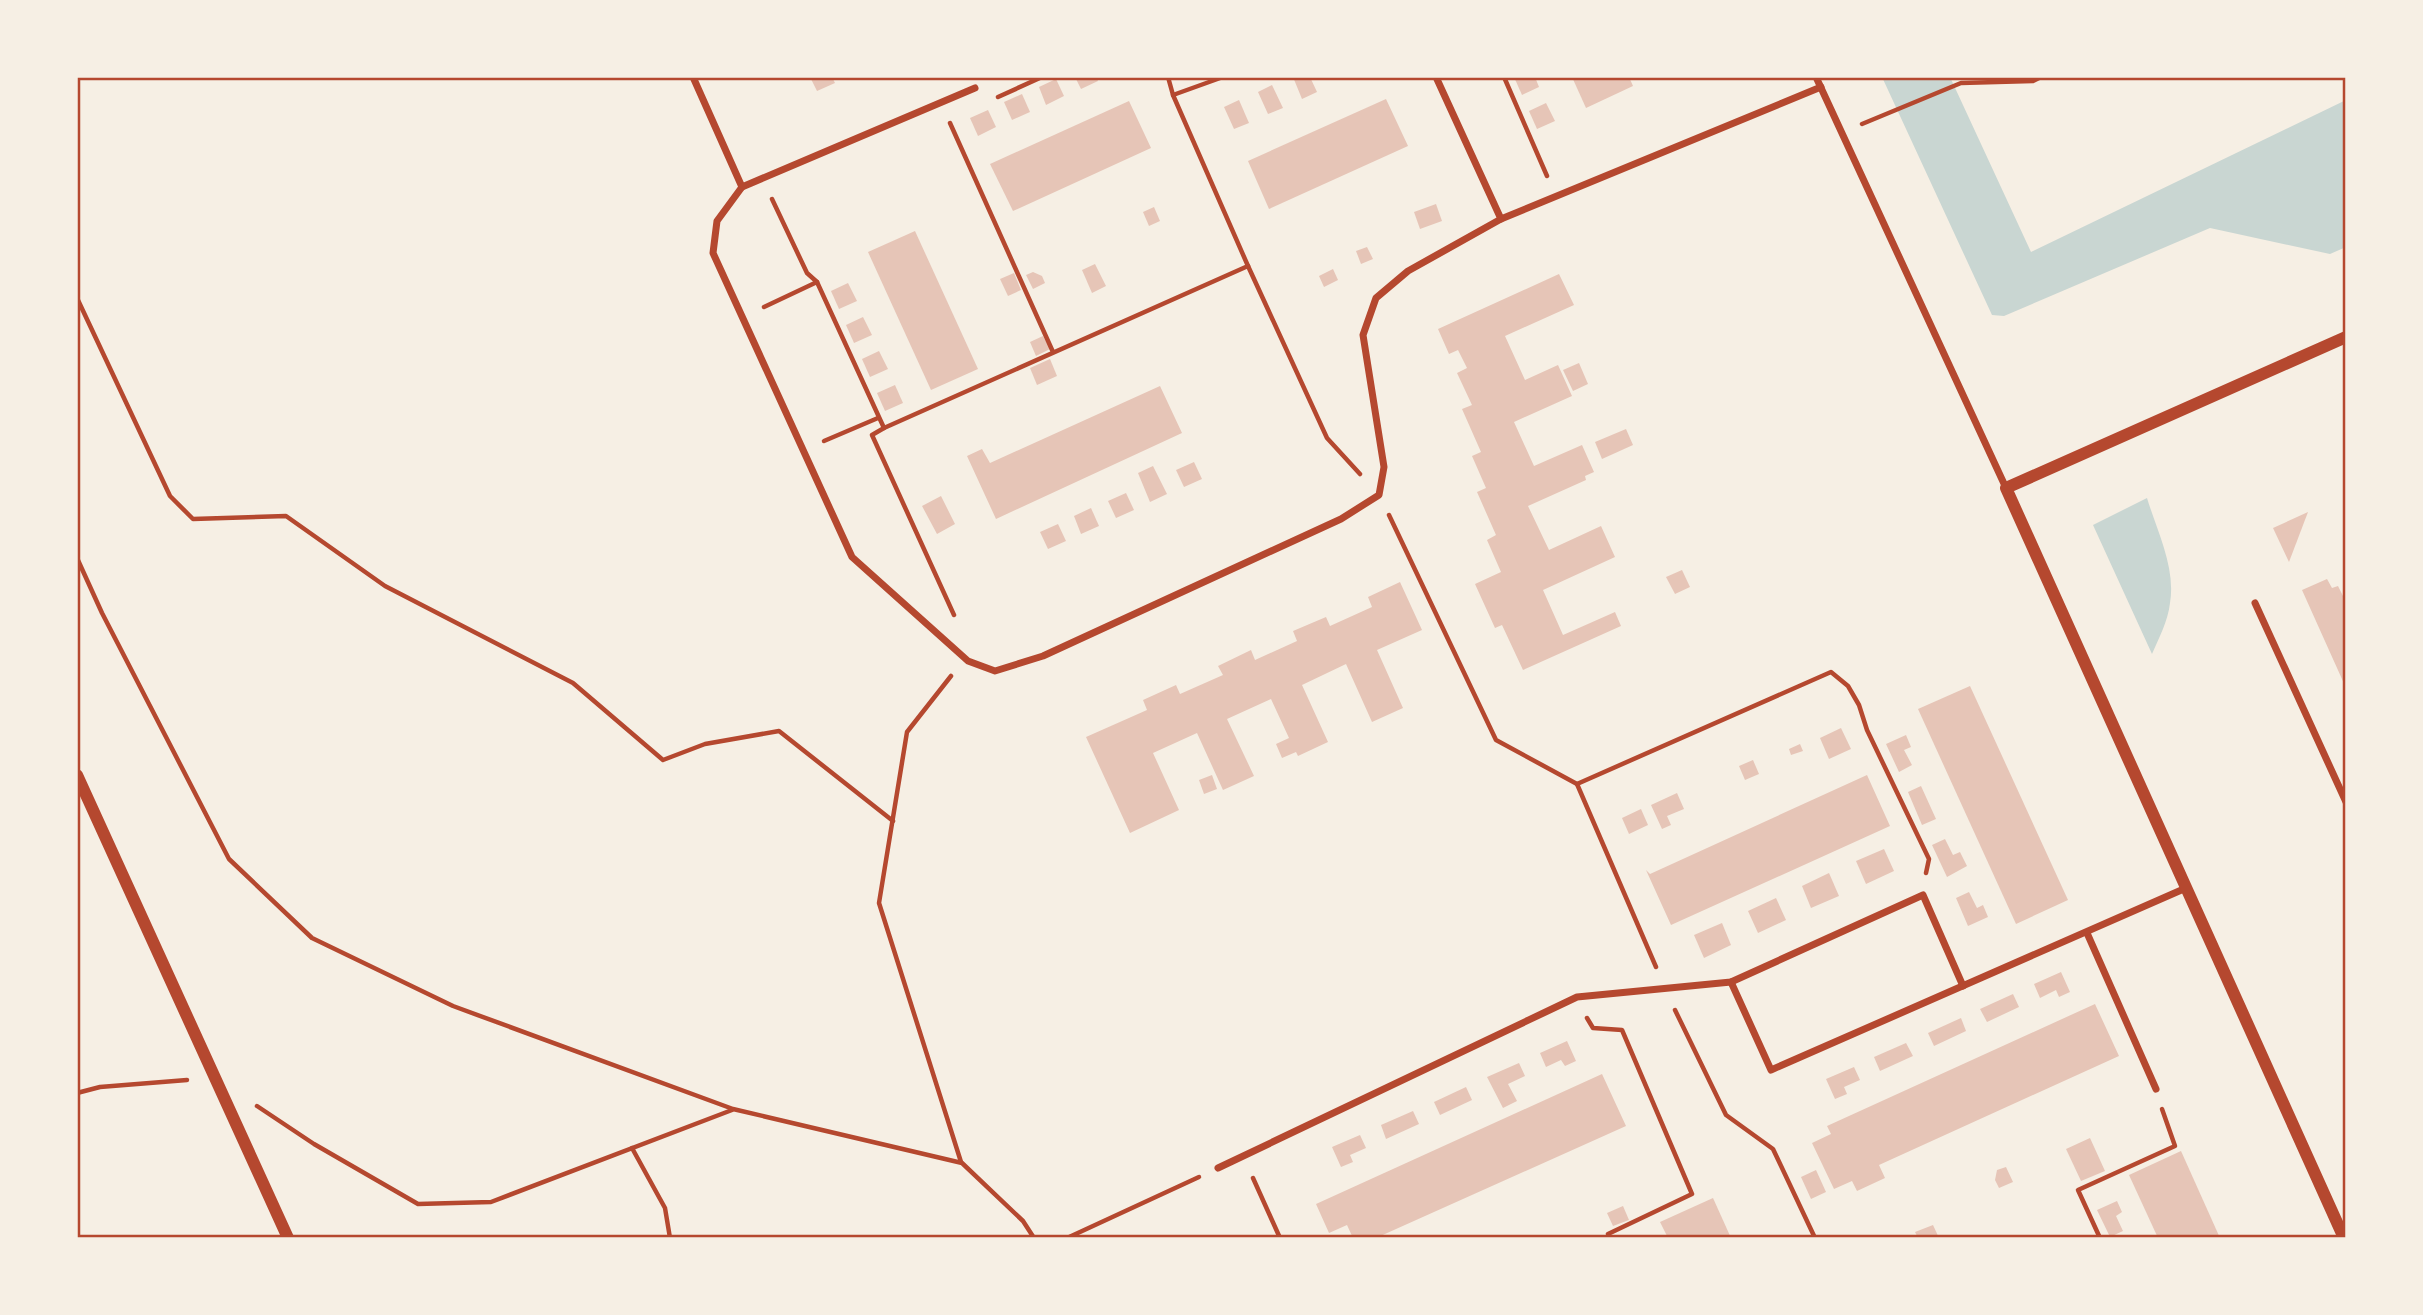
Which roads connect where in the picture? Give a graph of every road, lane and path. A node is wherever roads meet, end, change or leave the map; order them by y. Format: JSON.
{"nodes":[{"id":1,"x":693,"y":77,"type":"edge"},
{"id":2,"x":1042,"y":77,"type":"edge"},
{"id":3,"x":1168,"y":77,"type":"edge"},
{"id":4,"x":1223,"y":77,"type":"edge"},
{"id":5,"x":1436,"y":77,"type":"edge"},
{"id":6,"x":1504,"y":77,"type":"edge"},
{"id":7,"x":1816,"y":77,"type":"edge"},
{"id":8,"x":2042,"y":77,"type":"edge"},
{"id":9,"x":1821,"y":87,"type":"junction"},
{"id":10,"x":975,"y":88,"type":"joint"},
{"id":11,"x":1173,"y":95,"type":"junction"},
{"id":12,"x":941,"y":103,"type":"junction"},
{"id":13,"x":1890,"y":113,"type":"dead end"},
{"id":14,"x":761,"y":178,"type":"junction"},
{"id":15,"x":742,"y":187,"type":"junction"},
{"id":16,"x":1556,"y":196,"type":"junction"},
{"id":17,"x":1501,"y":219,"type":"junction"},
{"id":18,"x":1248,"y":266,"type":"junction"},
{"id":19,"x":817,"y":282,"type":"junction"},
{"id":20,"x":77,"y":298,"type":"edge"},
{"id":21,"x":743,"y":317,"type":"junction"},
{"id":22,"x":2346,"y":337,"type":"edge"},
{"id":23,"x":1053,"y":352,"type":"junction"},
{"id":24,"x":878,"y":418,"type":"junction"},
{"id":25,"x":884,"y":429,"type":"junction"},
{"id":26,"x":803,"y":450,"type":"junction"},
{"id":27,"x":2006,"y":488,"type":"junction"},
{"id":28,"x":1379,"y":495,"type":"junction"},
{"id":29,"x":77,"y":558,"type":"edge"},
{"id":30,"x":2255,"y":603,"type":"dead end"},
{"id":31,"x":941,"y":636,"type":"junction"},
{"id":32,"x":968,"y":661,"type":"junction"},
{"id":33,"x":1496,"y":740,"type":"dead end"},
{"id":34,"x":77,"y":775,"type":"edge"},
{"id":35,"x":1577,"y":784,"type":"dead end"},
{"id":36,"x":2346,"y":802,"type":"edge"},
{"id":37,"x":892,"y":821,"type":"junction"},
{"id":38,"x":2186,"y":888,"type":"junction"},
{"id":39,"x":1923,"y":895,"type":"junction"},
{"id":40,"x":2087,"y":933,"type":"junction"},
{"id":41,"x":1731,"y":982,"type":"junction"},
{"id":42,"x":1963,"y":986,"type":"junction"},
{"id":43,"x":1577,"y":997,"type":"junction"},
{"id":44,"x":215,"y":1078,"type":"junction"},
{"id":45,"x":2156,"y":1089,"type":"joint"},
{"id":46,"x":77,"y":1093,"type":"edge"},
{"id":47,"x":733,"y":1109,"type":"junction"},
{"id":48,"x":632,"y":1148,"type":"junction"},
{"id":49,"x":1244,"y":1156,"type":"junction"},
{"id":50,"x":962,"y":1163,"type":"junction"},
{"id":51,"x":1219,"y":1168,"type":"joint"},
{"id":52,"x":288,"y":1238,"type":"edge"},
{"id":53,"x":670,"y":1238,"type":"edge"},
{"id":54,"x":1034,"y":1238,"type":"edge"},
{"id":55,"x":1067,"y":1238,"type":"edge"},
{"id":56,"x":1280,"y":1238,"type":"edge"},
{"id":57,"x":1610,"y":1238,"type":"edge"},
{"id":58,"x":2100,"y":1238,"type":"edge"},
{"id":59,"x":2344,"y":1238,"type":"edge"}],
"edges":[{"from":1,"to":15,"type":"street"},
{"from":2,"to":10,"type":"path"},
{"from":3,"to":11,"type":"path"},
{"from":4,"to":11,"type":"path"},
{"from":5,"to":17,"type":"street"},
{"from":6,"to":16,"type":"path"},
{"from":7,"to":9,"type":"street"},
{"from":8,"to":13,"type":"path"},
{"from":9,"to":16,"type":"street"},
{"from":9,"to":27,"type":"street"},
{"from":10,"to":12,"type":"street"},
{"from":11,"to":18,"type":"path"},
{"from":12,"to":14,"type":"street"},
{"from":12,"to":23,"type":"path"},
{"from":14,"to":15,"type":"street"},
{"from":14,"to":19,"type":"path"},
{"from":15,"to":21,"type":"street"},
{"from":16,"to":17,"type":"street"},
{"from":17,"to":28,"type":"street"},
{"from":18,"to":23,"type":"path"},
{"from":18,"to":28,"type":"path"},
{"from":19,"to":21,"type":"path"},
{"from":19,"to":24,"type":"path"},
{"from":20,"to":37,"type":"path"},
{"from":21,"to":26,"type":"street"},
{"from":22,"to":27,"type":"street"},
{"from":23,"to":25,"type":"path"},
{"from":24,"to":25,"type":"path"},
{"from":24,"to":26,"type":"path"},
{"from":25,"to":31,"type":"path"},
{"from":26,"to":31,"type":"street"},
{"from":27,"to":38,"type":"street"},
{"from":28,"to":32,"type":"street"},
{"from":28,"to":33,"type":"path"},
{"from":29,"to":47,"type":"path"},
{"from":30,"to":36,"type":"street"},
{"from":31,"to":32,"type":"street"},
{"from":32,"to":37,"type":"path"},
{"from":34,"to":44,"type":"street"},
{"from":35,"to":39,"type":"path"},
{"from":37,"to":50,"type":"path"},
{"from":38,"to":40,"type":"street"},
{"from":38,"to":59,"type":"street"},
{"from":39,"to":41,"type":"street"},
{"from":39,"to":42,"type":"street"},
{"from":40,"to":42,"type":"street"},
{"from":40,"to":45,"type":"street"},
{"from":41,"to":42,"type":"street"},
{"from":41,"to":43,"type":"street"},
{"from":43,"to":49,"type":"street"},
{"from":43,"to":57,"type":"path"},
{"from":44,"to":46,"type":"path"},
{"from":44,"to":48,"type":"path"},
{"from":44,"to":52,"type":"street"},
{"from":45,"to":58,"type":"path"},
{"from":47,"to":48,"type":"path"},
{"from":47,"to":50,"type":"path"},
{"from":48,"to":53,"type":"path"},
{"from":49,"to":51,"type":"street"},
{"from":49,"to":56,"type":"path"},
{"from":50,"to":54,"type":"path"},
{"from":51,"to":55,"type":"path"}]}
